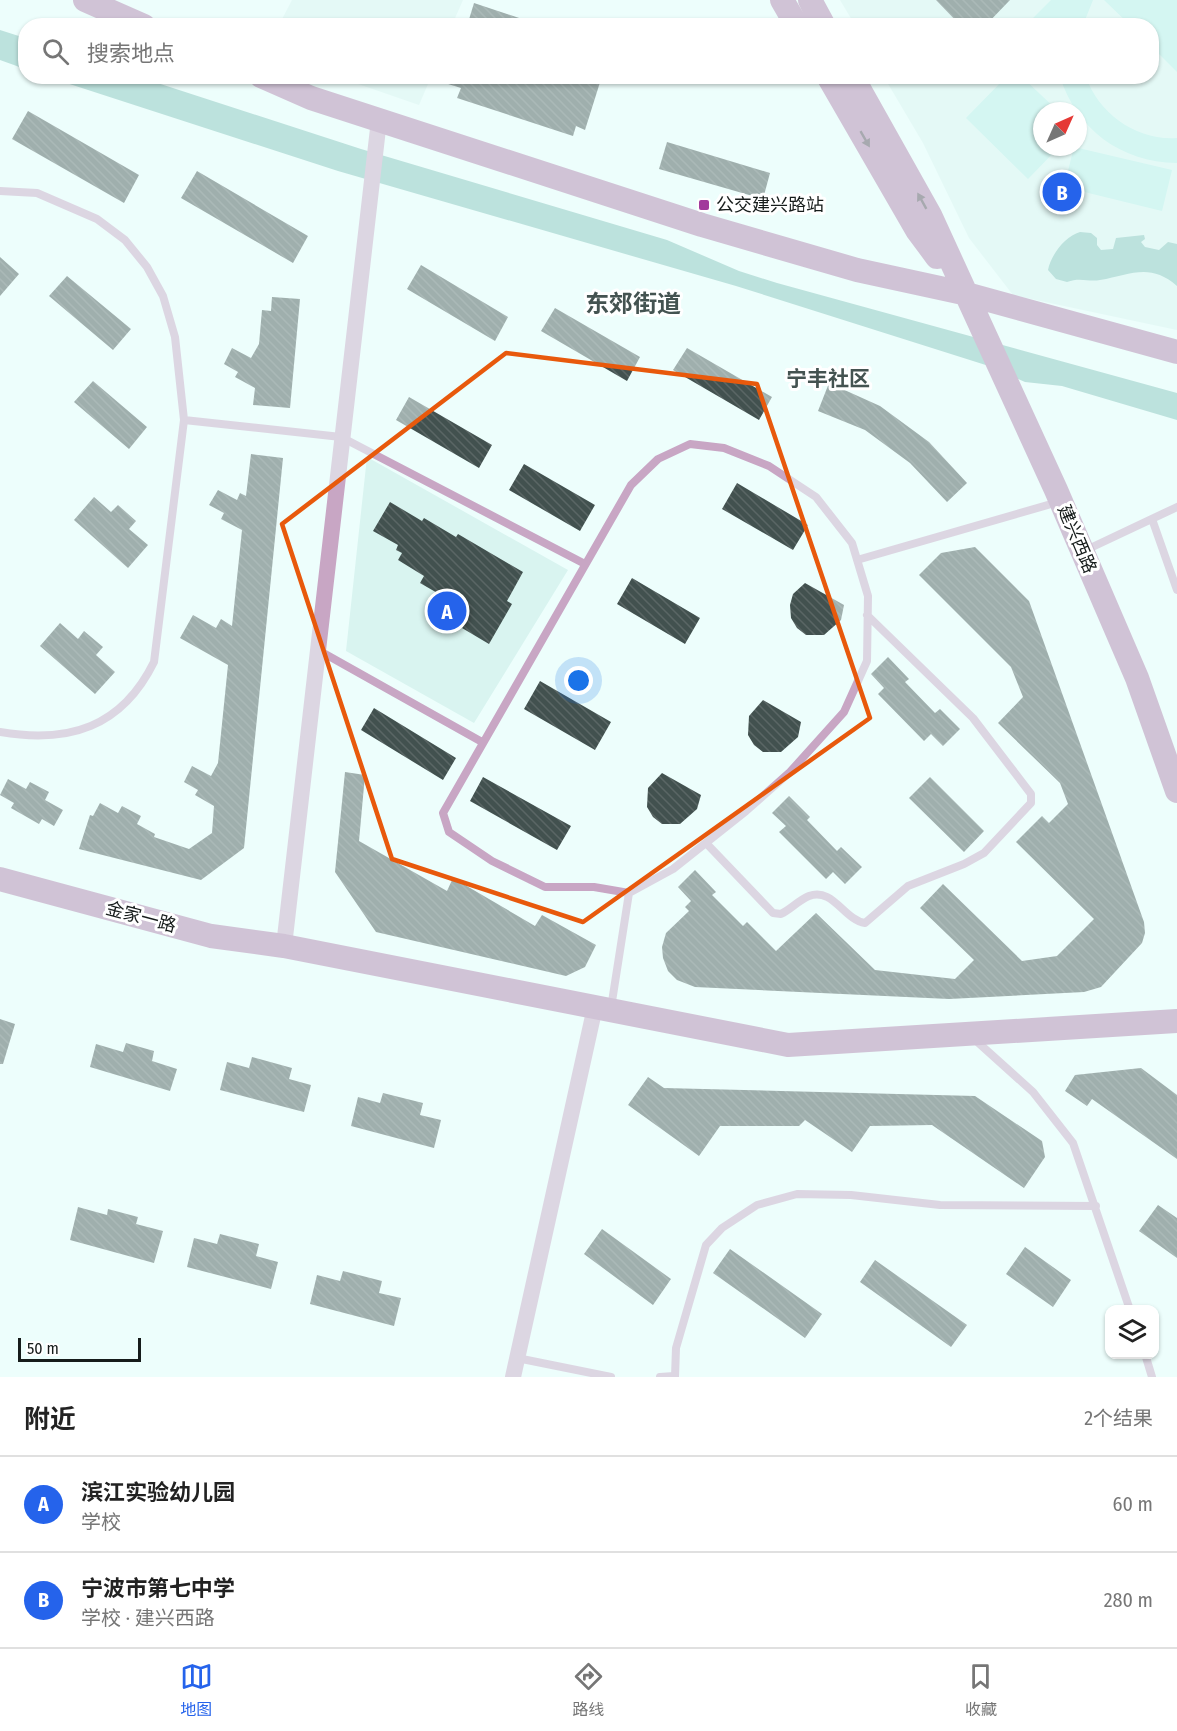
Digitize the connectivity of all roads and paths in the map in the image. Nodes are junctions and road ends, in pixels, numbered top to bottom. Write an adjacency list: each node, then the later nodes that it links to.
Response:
1 (85, 0): 4 (street)
2 (782, 0): 5 (street)
3 (810, 0): 6 (street)
4 (126, 18)
5 (792, 18)
6 (820, 18)
7 (279, 84): 10 (street)
8 (833, 84): 12 (street, 建兴西路, one-way to 12)
9 (856, 84): 12 (street, 建兴西路, one-way to 9)
10 (379, 125): 12 (street); 15 (street)
11 (0, 191): 14 (lane)
12 (968, 302): 13 (street); 16 (street, 建兴西路)
13 (1177, 352)
14 (184, 420): 15 (lane); 25 (lane)
15 (341, 437): 21 (lane); 24 (street)
16 (1060, 501): 19 (street, 建兴西路); 20 (lane)
17 (1177, 507): 18 (lane)
18 (1152, 519): 19 (lane); 22 (lane)
19 (1082, 552): 27 (street, 建兴西路)
20 (857, 560): 21 (lane); 23 (lane)
21 (585, 564): 26 (lane)
22 (1177, 590)
23 (867, 615): 28 (lane); 28 (lane)
24 (317, 650): 26 (lane); 31 (street)
25 (0, 732)
26 (482, 742): 30 (lane)
27 (1177, 792)
28 (706, 843): 30 (lane)
29 (0, 879): 31 (street, 金家一路)
30 (629, 893): 32 (lane)
31 (284, 946): 32 (street, 金家一路)
32 (603, 1009): 34 (street, 金家一路); 37 (street)
33 (1177, 1021): 34 (street, 金家一路)
34 (969, 1034): 35 (lane)
35 (1096, 1206): 36 (lane); 42 (lane)
36 (1128, 1305)
37 (517, 1358): 39 (street); 40 (lane)
38 (1147, 1359): 43 (lane)
39 (513, 1377)
40 (611, 1377)
41 (660, 1377): 42 (lane)
42 (675, 1377)
43 (1152, 1377)

